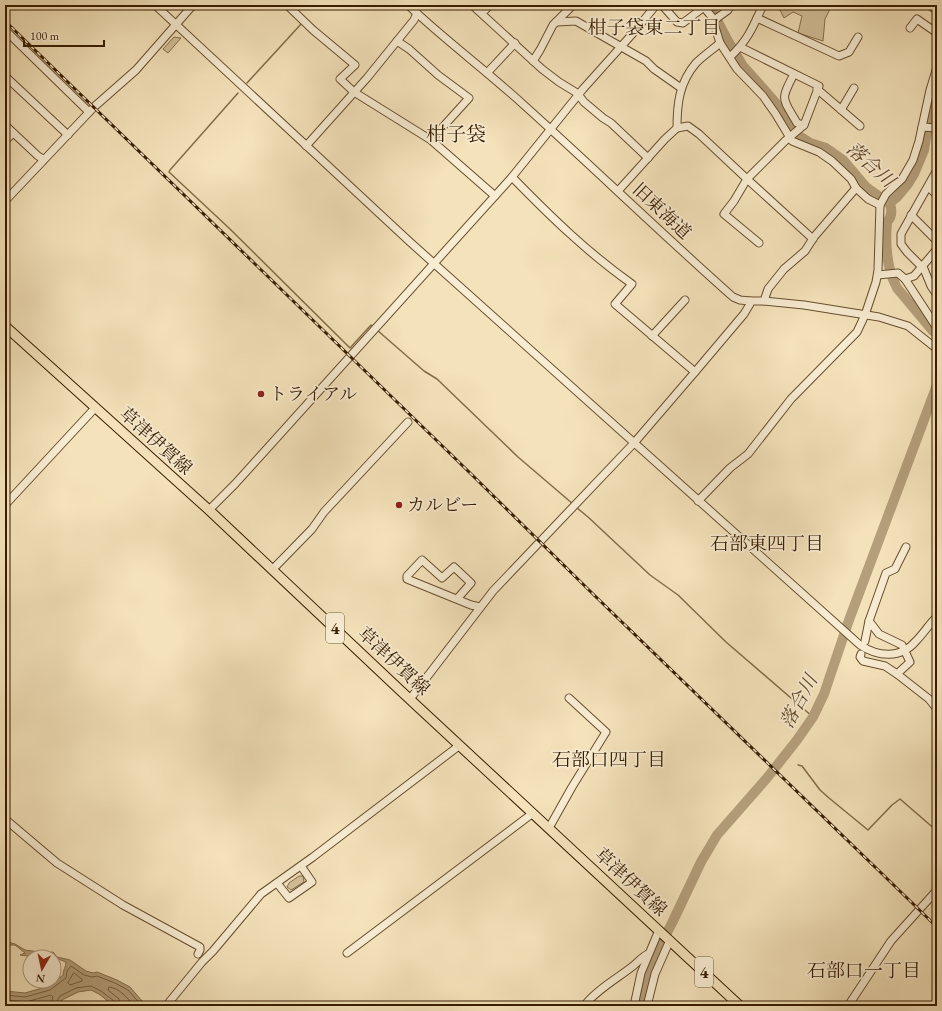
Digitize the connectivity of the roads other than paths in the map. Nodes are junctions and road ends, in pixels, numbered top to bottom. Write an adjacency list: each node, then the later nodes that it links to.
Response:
1 (155, 5): 18 (street)
2 (193, 5): 18 (street)
3 (287, 5): 37 (street)
4 (408, 5): 13 (street, 旧東海道)
5 (472, 5): 14 (street)
6 (490, 5): 14 (street)
7 (573, 5): 17 (street)
8 (656, 5): 26 (street)
9 (662, 5): 12 (street)
10 (731, 5): 16 (street)
11 (763, 5): 15 (street)
12 (706, 7): 16 (street)
13 (417, 13): 23 (street); 31 (street, 旧東海道)
14 (482, 13): 24 (street)
15 (757, 18): 22 (street); 27 (street)
16 (715, 19): 25 (street)
17 (556, 22): 26 (street); 29 (street)
18 (176, 24): 40 (street); 53 (street)
19 (910, 28): 21 (street)
20 (5, 30): 40 (street)
21 (937, 34)
22 (858, 37)
23 (397, 41): 37 (street); 51 (street)
24 (515, 43): 29 (street); 31 (street)
25 (720, 43): 28 (street); 34 (street)
26 (622, 46): 34 (street); 38 (street)
27 (740, 47): 28 (street); 32 (street)
28 (730, 57): 50 (street)
29 (533, 61): 38 (street)
30 (937, 68): 44 (street)
31 (487, 73): 47 (street, 旧東海道)
32 (794, 74): 36 (street); 42 (street)
33 (5, 76): 49 (street)
34 (680, 88): 45 (street)
35 (854, 88): 39 (street)
36 (817, 89): 39 (street); 42 (street)
37 (354, 92): 51 (street); 53 (street)
38 (578, 95): 47 (street); 54 (street)
39 (841, 110): 43 (street)
40 (89, 112): 49 (street)
41 (5, 125): 48 (street)
42 (804, 125): 50 (street)
43 (860, 126)
44 (922, 127): 46 (street); 65 (street)
45 (677, 128): 54 (street); 58 (street)
46 (937, 128)
47 (551, 129): 57 (street); 61 (street, 旧東海道)
48 (13, 133): 52 (street); 55 (street)
49 (68, 135): 55 (street)
50 (790, 138): 58 (street); 60 (street)
51 (431, 140): 63 (street)
52 (5, 142)
53 (306, 146): 71 (street)
54 (648, 158): 61 (street)
55 (44, 159): 64 (street)
56 (937, 170): 59 (street)
57 (512, 177): 63 (street); 83 (street)
58 (747, 179): 67 (street); 69 (street)
59 (928, 187): 62 (street); 66 (street)
60 (856, 188): 65 (street); 67 (street)
61 (618, 190): 79 (street, 旧東海道)
62 (937, 195)
63 (495, 196): 71 (street)
64 (5, 201)
65 (880, 204): 73 (street)
66 (911, 215): 68 (street); 72 (street)
67 (813, 239): 78 (street)
68 (937, 241)
69 (758, 243)
70 (937, 249): 72 (street)
71 (434, 264): 88 (street); 91 (street)
72 (923, 267): 74 (street); 75 (street)
73 (878, 275): 74 (street); 80 (street)
74 (905, 279): 82 (street)
75 (934, 285): 76 (street)
76 (937, 295)
77 (686, 300): 83 (street)
78 (764, 301): 79 (street, 旧東海道); 80 (street, 旧東海道)
79 (750, 302): 85 (street)
80 (865, 315): 84 (street, 旧東海道); 89 (street)
81 (5, 326): 86 (main road, 草津伊賀線 / 4)
82 (937, 328)
83 (652, 336): 85 (street)
84 (937, 349)
85 (695, 372): 88 (street)
86 (95, 408): 90 (street); 91 (main road, 草津伊賀線 / 4)
87 (408, 422): 93 (street)
88 (634, 442): 89 (street); 95 (street)
89 (698, 501): 99 (street)
90 (5, 505)
91 (210, 510): 93 (main road, 草津伊賀線 / 4)
92 (906, 547): 97 (street)
93 (272, 570): 102 (main road, 草津伊賀線 / 4)
94 (457, 599): 94 (street); 95 (street)
95 (480, 607): 102 (street)
96 (937, 617): 99 (street)
97 (869, 622): 98 (street); 99 (street)
98 (865, 641)
99 (904, 650): 101 (street)
100 (861, 654): 101 (street)
101 (897, 674): 104 (street)
102 (410, 698): 105 (main road, 草津伊賀線 / 4)
103 (569, 698): 108 (street)
104 (937, 709)
105 (460, 745): 106 (main road, 草津伊賀線 / 4); 109 (street)
106 (533, 813): 108 (main road, 草津伊賀線 / 4); 113 (street)
107 (5, 819): 114 (street)
108 (549, 828): 112 (main road, 草津伊賀線 / 4)
109 (301, 866): 110 (street); 110 (street)
110 (274, 884): 116 (street)
111 (937, 890): 121 (street)
112 (665, 935): 115 (street); 119 (street); 120 (main road, 草津伊賀線 / 4)
113 (347, 953)
114 (198, 954)
115 (648, 954): 117 (street); 118 (street)
116 (166, 1006)
117 (584, 1006)
118 (634, 1006)
119 (647, 1006)
120 (740, 1006)
121 (848, 1006)

